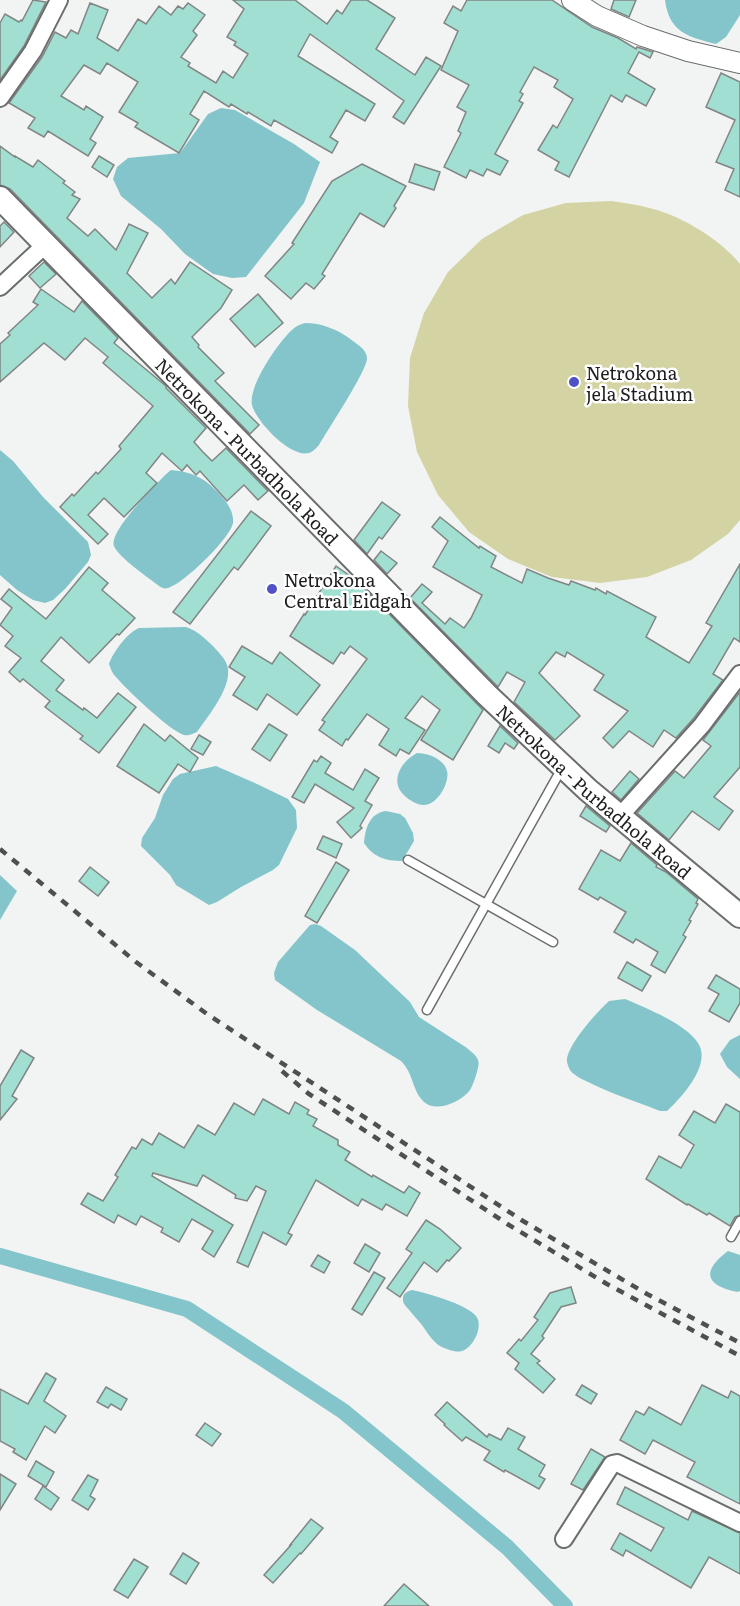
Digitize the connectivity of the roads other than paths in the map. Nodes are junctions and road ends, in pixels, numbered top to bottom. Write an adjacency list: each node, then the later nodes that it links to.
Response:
1 (59, 0): 4 (street)
2 (572, 0): 3 (street)
3 (740, 63)
4 (0, 98)
5 (0, 198): 6 (main road, Netrokona - Purbadhola Road)
6 (45, 244): 7 (street); 10 (main road, Netrokona - Purbadhola Road)
7 (0, 287)
8 (740, 674): 10 (street)
9 (557, 777): 12 (lane)
10 (620, 816): 13 (main road, Netrokona - Purbadhola Road)
11 (408, 860): 12 (lane)
12 (485, 903): 14 (lane); 15 (lane)
13 (740, 916)
14 (553, 942)
15 (427, 1010)
16 (740, 1221): 17 (lane)
17 (731, 1237)
18 (740, 1523): 19 (street)
19 (564, 1539)

